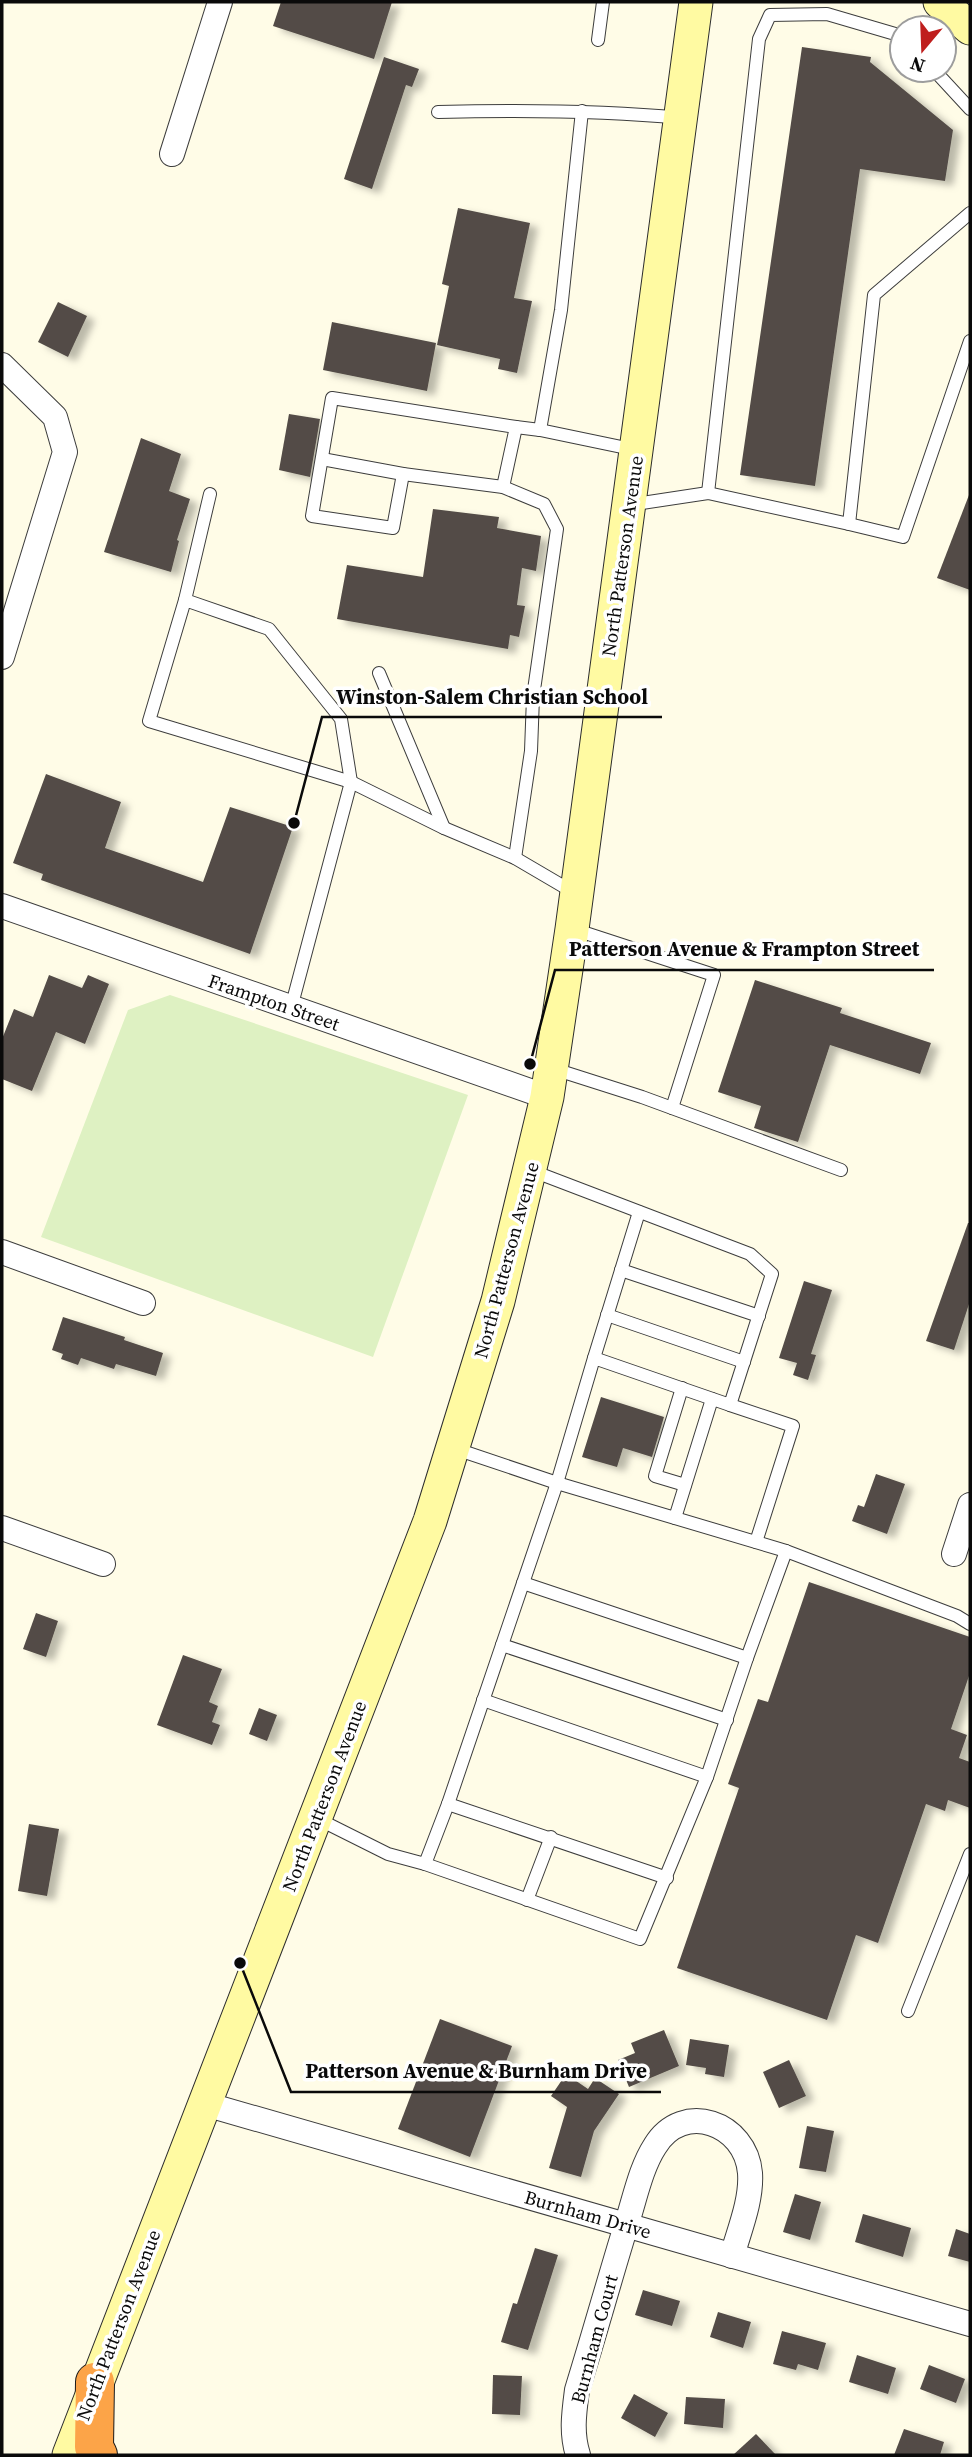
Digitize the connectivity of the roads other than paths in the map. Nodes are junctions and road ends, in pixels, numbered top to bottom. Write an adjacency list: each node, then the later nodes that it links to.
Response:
1 (220, 2): 13 (street)
2 (603, 2): 7 (lane)
3 (696, 2): 12 (main road, North Patterson Avenue)
4 (944, 3): 5 (main road)
5 (970, 28)
6 (888, 32): 23 (lane)
7 (598, 40)
8 (947, 84): 9 (lane)
9 (970, 109)
10 (582, 111): 11 (lane); 12 (lane); 18 (lane)
11 (438, 112)
12 (681, 118): 19 (main road, North Patterson Avenue)
13 (172, 154)
14 (970, 213): 26 (lane)
15 (970, 341): 26 (lane)
16 (2, 365): 28 (street)
17 (516, 427): 18 (lane); 20 (lane); 22 (lane)
18 (540, 430): 19 (lane)
19 (636, 450): 25 (main road, North Patterson Avenue)
20 (322, 459): 21 (lane); 21 (lane)
21 (402, 474): 22 (lane)
22 (503, 487): 32 (lane)
23 (708, 493): 25 (lane); 26 (lane)
24 (210, 494): 27 (lane)
25 (629, 506): 33 (main road, North Patterson Avenue)
26 (849, 524)
27 (185, 600): 30 (lane); 30 (lane)
28 (2, 657)
29 (379, 673): 31 (lane)
30 (351, 782): 31 (lane); 36 (lane)
31 (444, 828): 32 (lane)
32 (514, 858): 33 (lane)
33 (576, 894): 35 (main road, North Patterson Avenue)
34 (2, 906): 36 (street, Frampton Street)
35 (572, 929): 37 (main road, North Patterson Avenue); 38 (lane)
36 (291, 1008): 37 (street, Frampton Street)
37 (549, 1083): 38 (lane); 39 (main road, North Patterson Avenue)
38 (672, 1108): 40 (lane)
39 (529, 1170): 41 (lane); 52 (main road, North Patterson Avenue)
40 (841, 1170)
41 (639, 1212): 43 (lane); 46 (lane)
42 (2, 1252): 44 (street)
43 (621, 1270): 45 (lane); 46 (lane)
44 (143, 1303)
45 (607, 1315): 47 (lane); 48 (lane)
46 (759, 1316): 48 (lane)
47 (594, 1358): 49 (lane); 53 (lane)
48 (744, 1362): 51 (lane)
49 (682, 1388): 50 (lane); 54 (lane)
50 (712, 1399): 51 (lane); 54 (lane)
51 (730, 1405): 58 (lane)
52 (453, 1448): 53 (lane); 70 (main road, North Patterson Avenue)
53 (557, 1483): 56 (lane); 62 (lane)
54 (685, 1485): 56 (lane)
55 (970, 1505): 60 (street)
56 (675, 1518): 58 (lane)
57 (2, 1528): 61 (street)
58 (756, 1542): 59 (lane)
59 (786, 1551): 63 (lane); 65 (lane)
60 (954, 1554)
61 (103, 1563)
62 (523, 1583): 64 (lane); 65 (lane)
63 (970, 1624)
64 (502, 1645): 66 (lane); 67 (lane)
65 (747, 1658): 67 (lane)
66 (484, 1700): 68 (lane); 69 (lane)
67 (727, 1720): 68 (lane)
68 (707, 1777): 74 (lane)
69 (448, 1804): 71 (lane); 73 (lane)
70 (316, 1818): 73 (lane); 77 (main road, North Patterson Avenue)
71 (551, 1837): 74 (lane); 75 (lane)
72 (970, 1854): 76 (lane)
73 (425, 1864): 75 (lane)
74 (667, 1878): 75 (lane)
75 (527, 1900)
76 (908, 2011)
77 (205, 2104): 78 (street, Burnham Drive); 81 (main road, North Patterson Avenue)
78 (626, 2225): 79 (street, Burnham Drive); 79 (street); 84 (street, Burnham Court)
79 (732, 2256): 80 (street, Burnham Drive)
80 (970, 2325)
81 (95, 2382): 82 (main road, North Patterson Avenue); 83 (highway)
82 (69, 2455)
83 (98, 2455)
84 (578, 2455)

